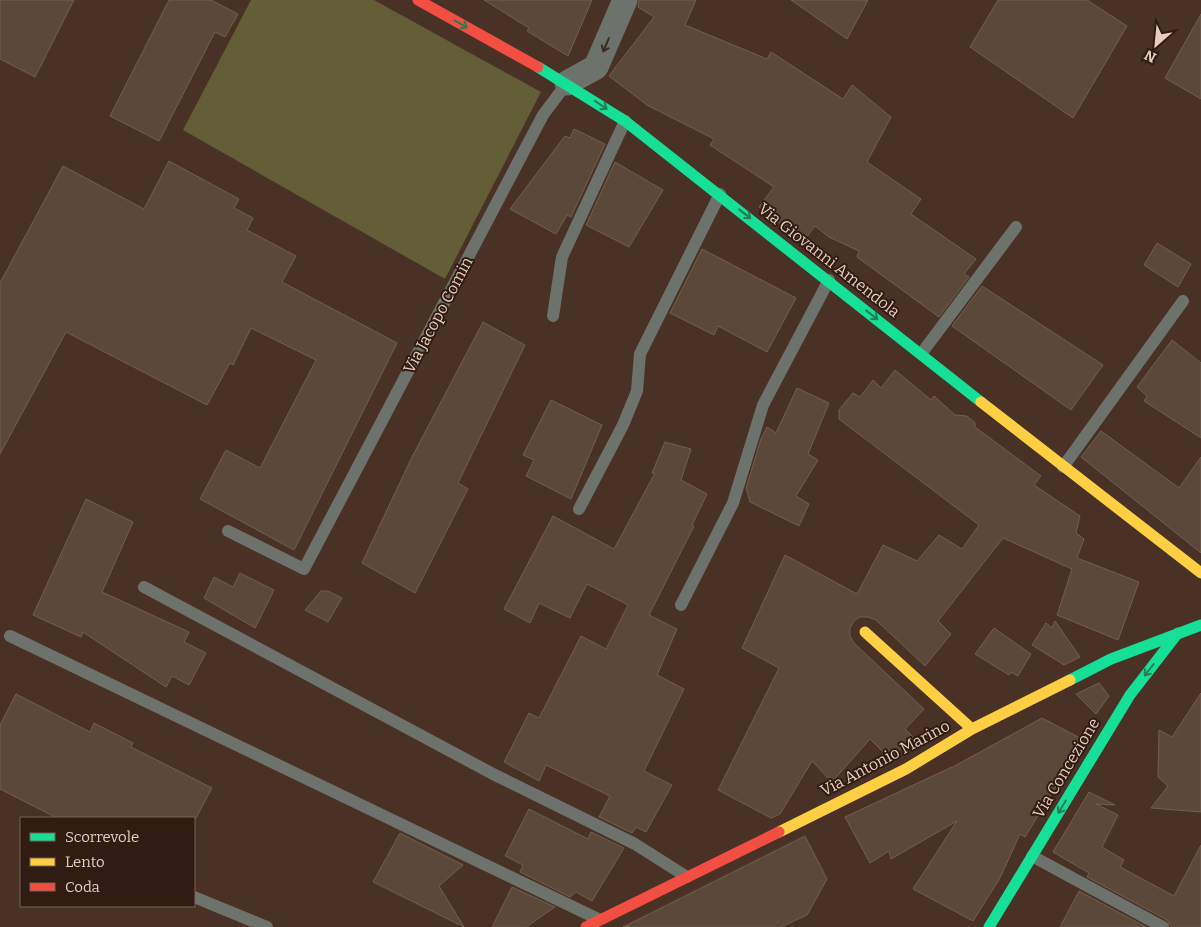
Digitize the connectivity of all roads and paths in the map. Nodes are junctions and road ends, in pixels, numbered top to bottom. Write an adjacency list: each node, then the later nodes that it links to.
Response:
1 (418, 0): 3 (street, Via Giovanni Amendola, one-way to 3)
2 (625, 0): 3 (street, Via Jacopo Comin, one-way to 3)
3 (567, 83): 4 (street, Via Giovanni Amendola, one-way to 4); 13 (lane, Via Jacopo Comin)
4 (625, 121): 5 (street, Via Giovanni Amendola); 9 (lane)
5 (720, 194): 7 (street, Via Giovanni Amendola, one-way to 7); 12 (lane)
6 (1016, 227): 10 (lane)
7 (829, 280): 10 (street, Via Giovanni Amendola, one-way to 10); 16 (lane)
8 (1183, 301): 11 (lane)
9 (553, 316)
10 (921, 354): 11 (street, Via Giovanni Amendola)
11 (1063, 467): 14 (street, Via Giovanni Amendola)
12 (579, 509)
13 (228, 531)
14 (1201, 573)
15 (144, 587): 23 (lane)
16 (681, 604)
17 (1201, 625): 18 (street, Via Antonio Marino)
18 (1179, 631): 21 (street, Via Antonio Marino); 22 (street, Via Concezione, one-way to 22)
19 (865, 632): 21 (street)
20 (10, 636): 25 (lane)
21 (972, 729): 23 (street, Via Antonio Marino)
22 (1032, 856): 28 (street, Via Concezione); 29 (lane)
23 (687, 877): 25 (street, Via Antonio Marino)
24 (195, 898): 26 (lane)
25 (599, 920): 27 (street, Via Antonio Marino)
26 (267, 927)
27 (586, 927)
28 (989, 927)
29 (1163, 927)

